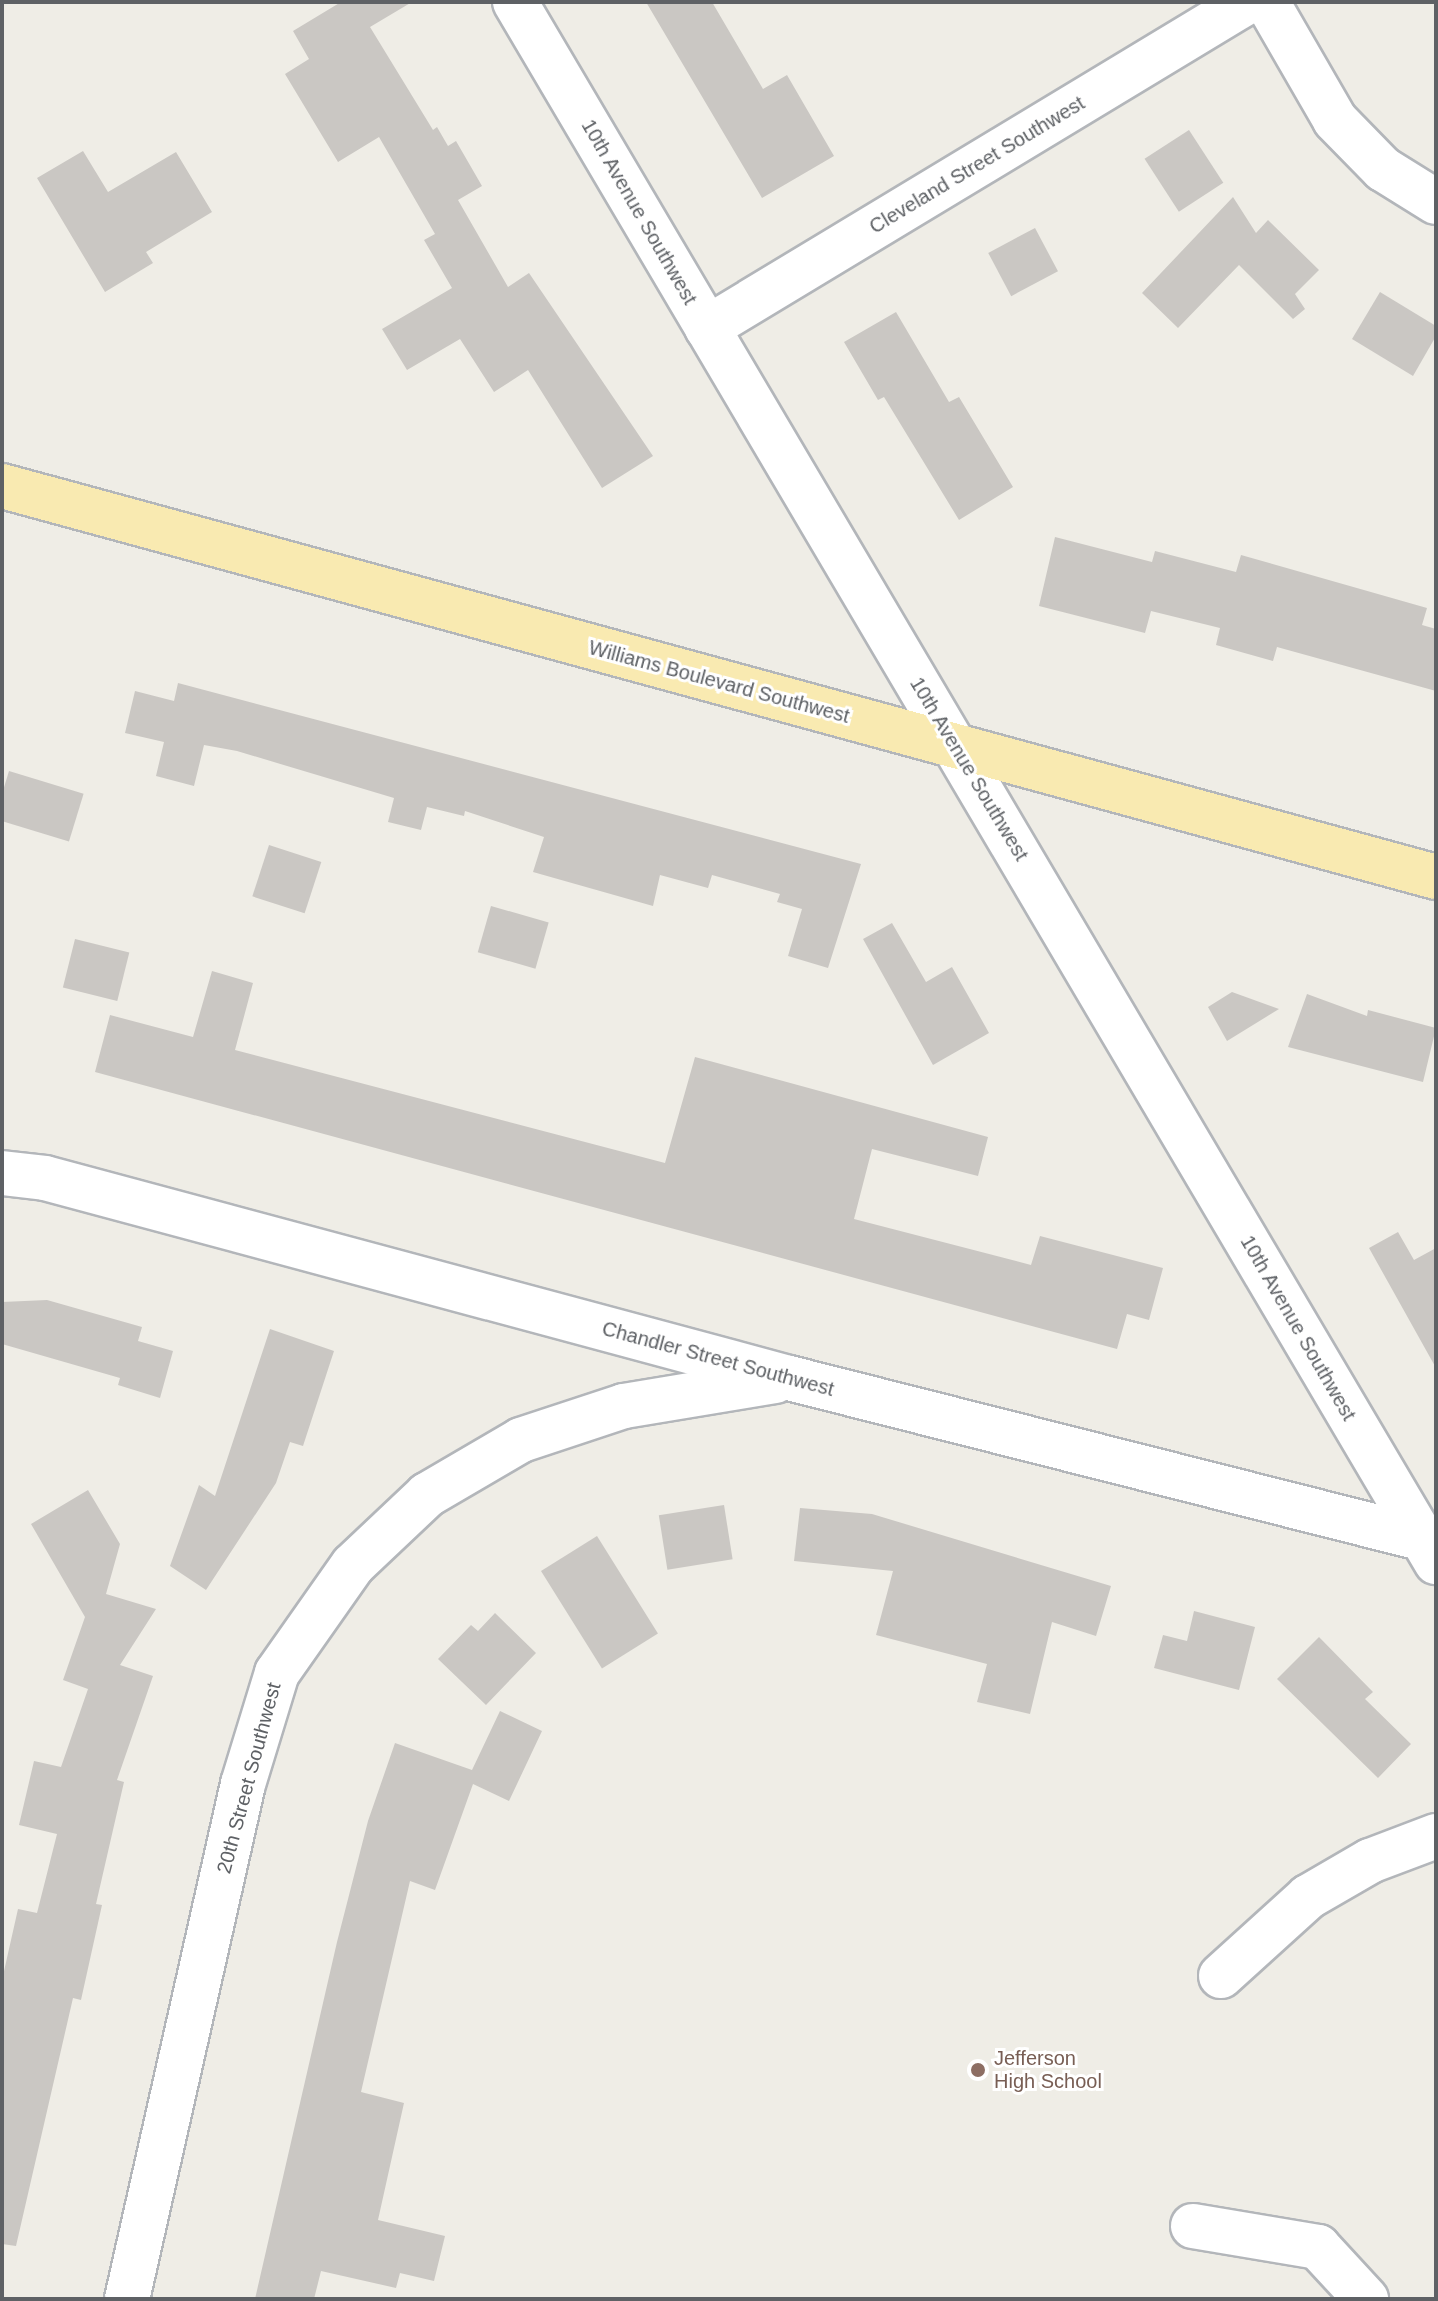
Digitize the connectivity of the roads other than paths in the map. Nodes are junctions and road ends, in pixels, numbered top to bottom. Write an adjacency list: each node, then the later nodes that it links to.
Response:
1 (515, 2): 5 (street, 10th Avenue Southwest)
2 (1247, 2): 5 (street, Cleveland Street Southwest)
3 (1267, 2): 4 (street)
4 (1436, 202)
5 (707, 328): 7 (street, 10th Avenue Southwest)
6 (2, 486): 7 (main road, Williams Boulevard Southwest)
7 (956, 747): 8 (main road, Williams Boulevard Southwest); 11 (street, 10th Avenue Southwest)
8 (1436, 877)
9 (2, 1173): 10 (street, Chandler Street Southwest)
10 (789, 1378): 11 (street, Chandler Street Southwest); 15 (street, 20th Street Southwest)
11 (1431, 1547)
12 (1436, 1836): 13 (street)
13 (1221, 1976)
14 (1193, 2226): 16 (street)
15 (127, 2299)
16 (1366, 2299)

